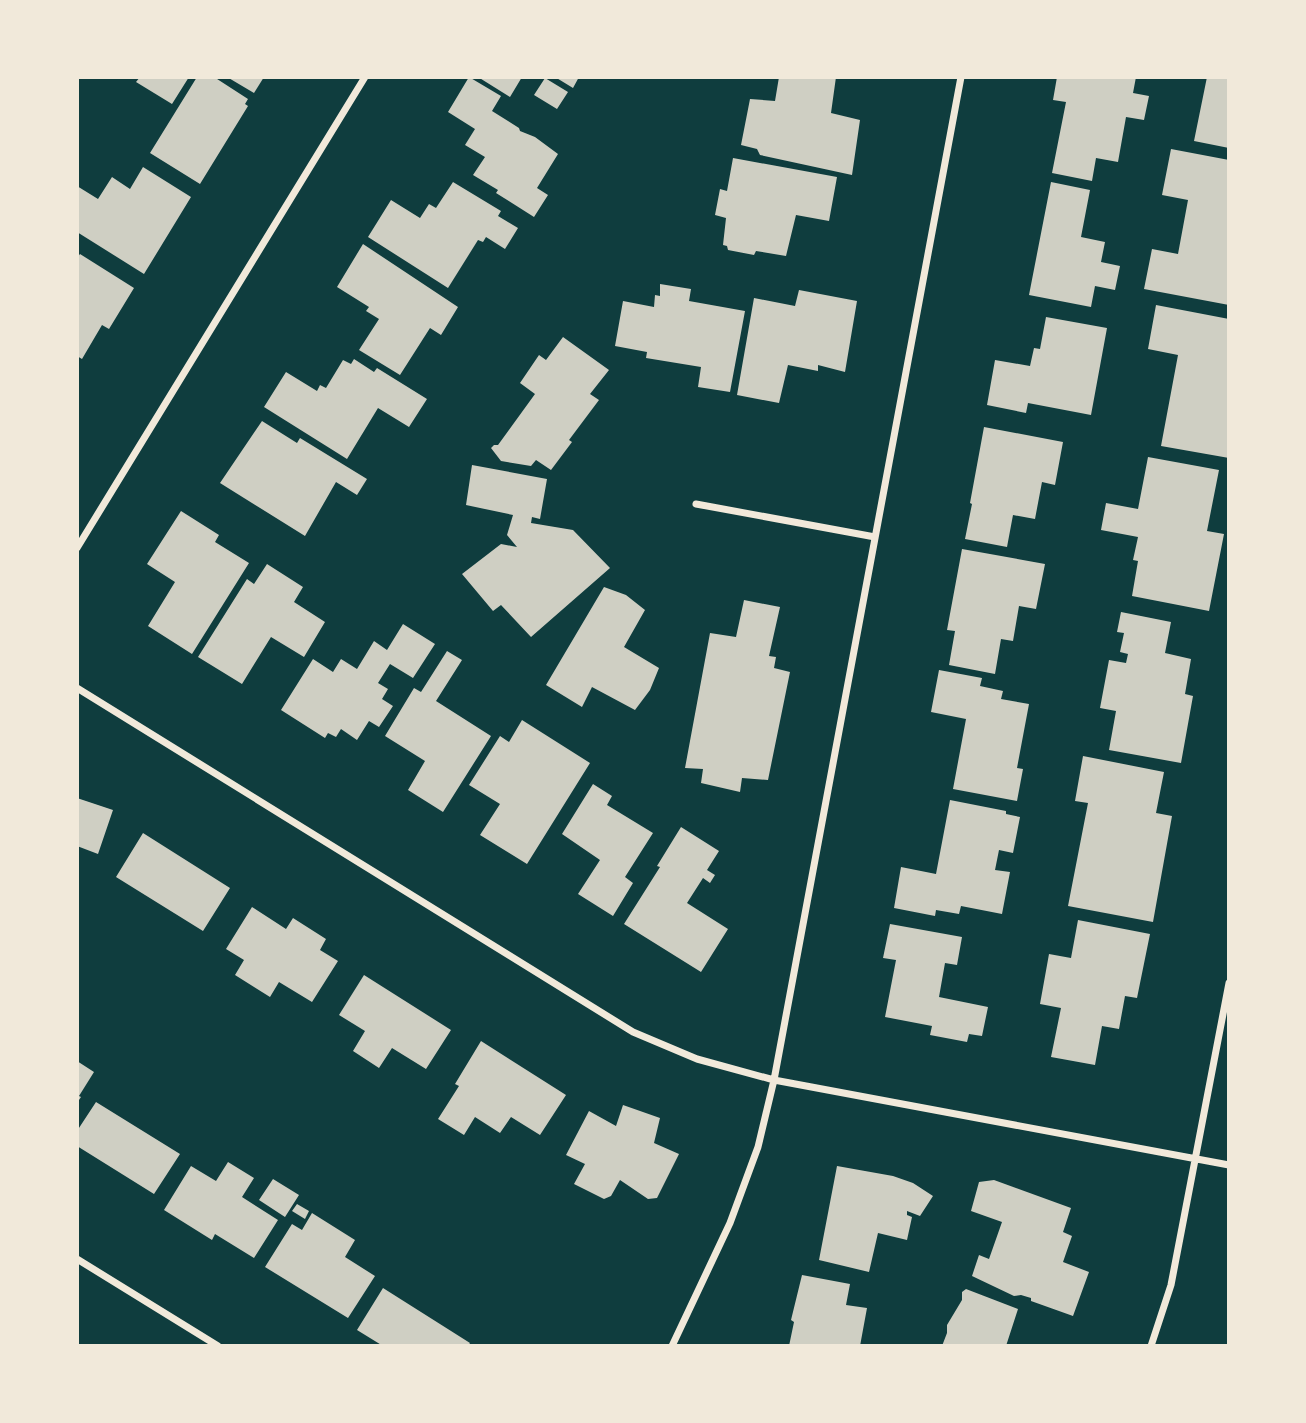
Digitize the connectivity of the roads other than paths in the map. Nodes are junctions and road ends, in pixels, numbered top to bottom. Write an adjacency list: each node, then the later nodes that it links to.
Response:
1 (365, 77): 5 (street)
2 (961, 77): 4 (street)
3 (696, 504): 4 (street)
4 (875, 537): 8 (street)
5 (77, 548)
6 (77, 688): 8 (street)
7 (1229, 983): 9 (street)
8 (774, 1080): 9 (street); 13 (street)
9 (1196, 1159): 10 (street); 14 (street)
10 (1229, 1165)
11 (77, 1259): 12 (street)
12 (218, 1346)
13 (671, 1346)
14 (1151, 1346)

